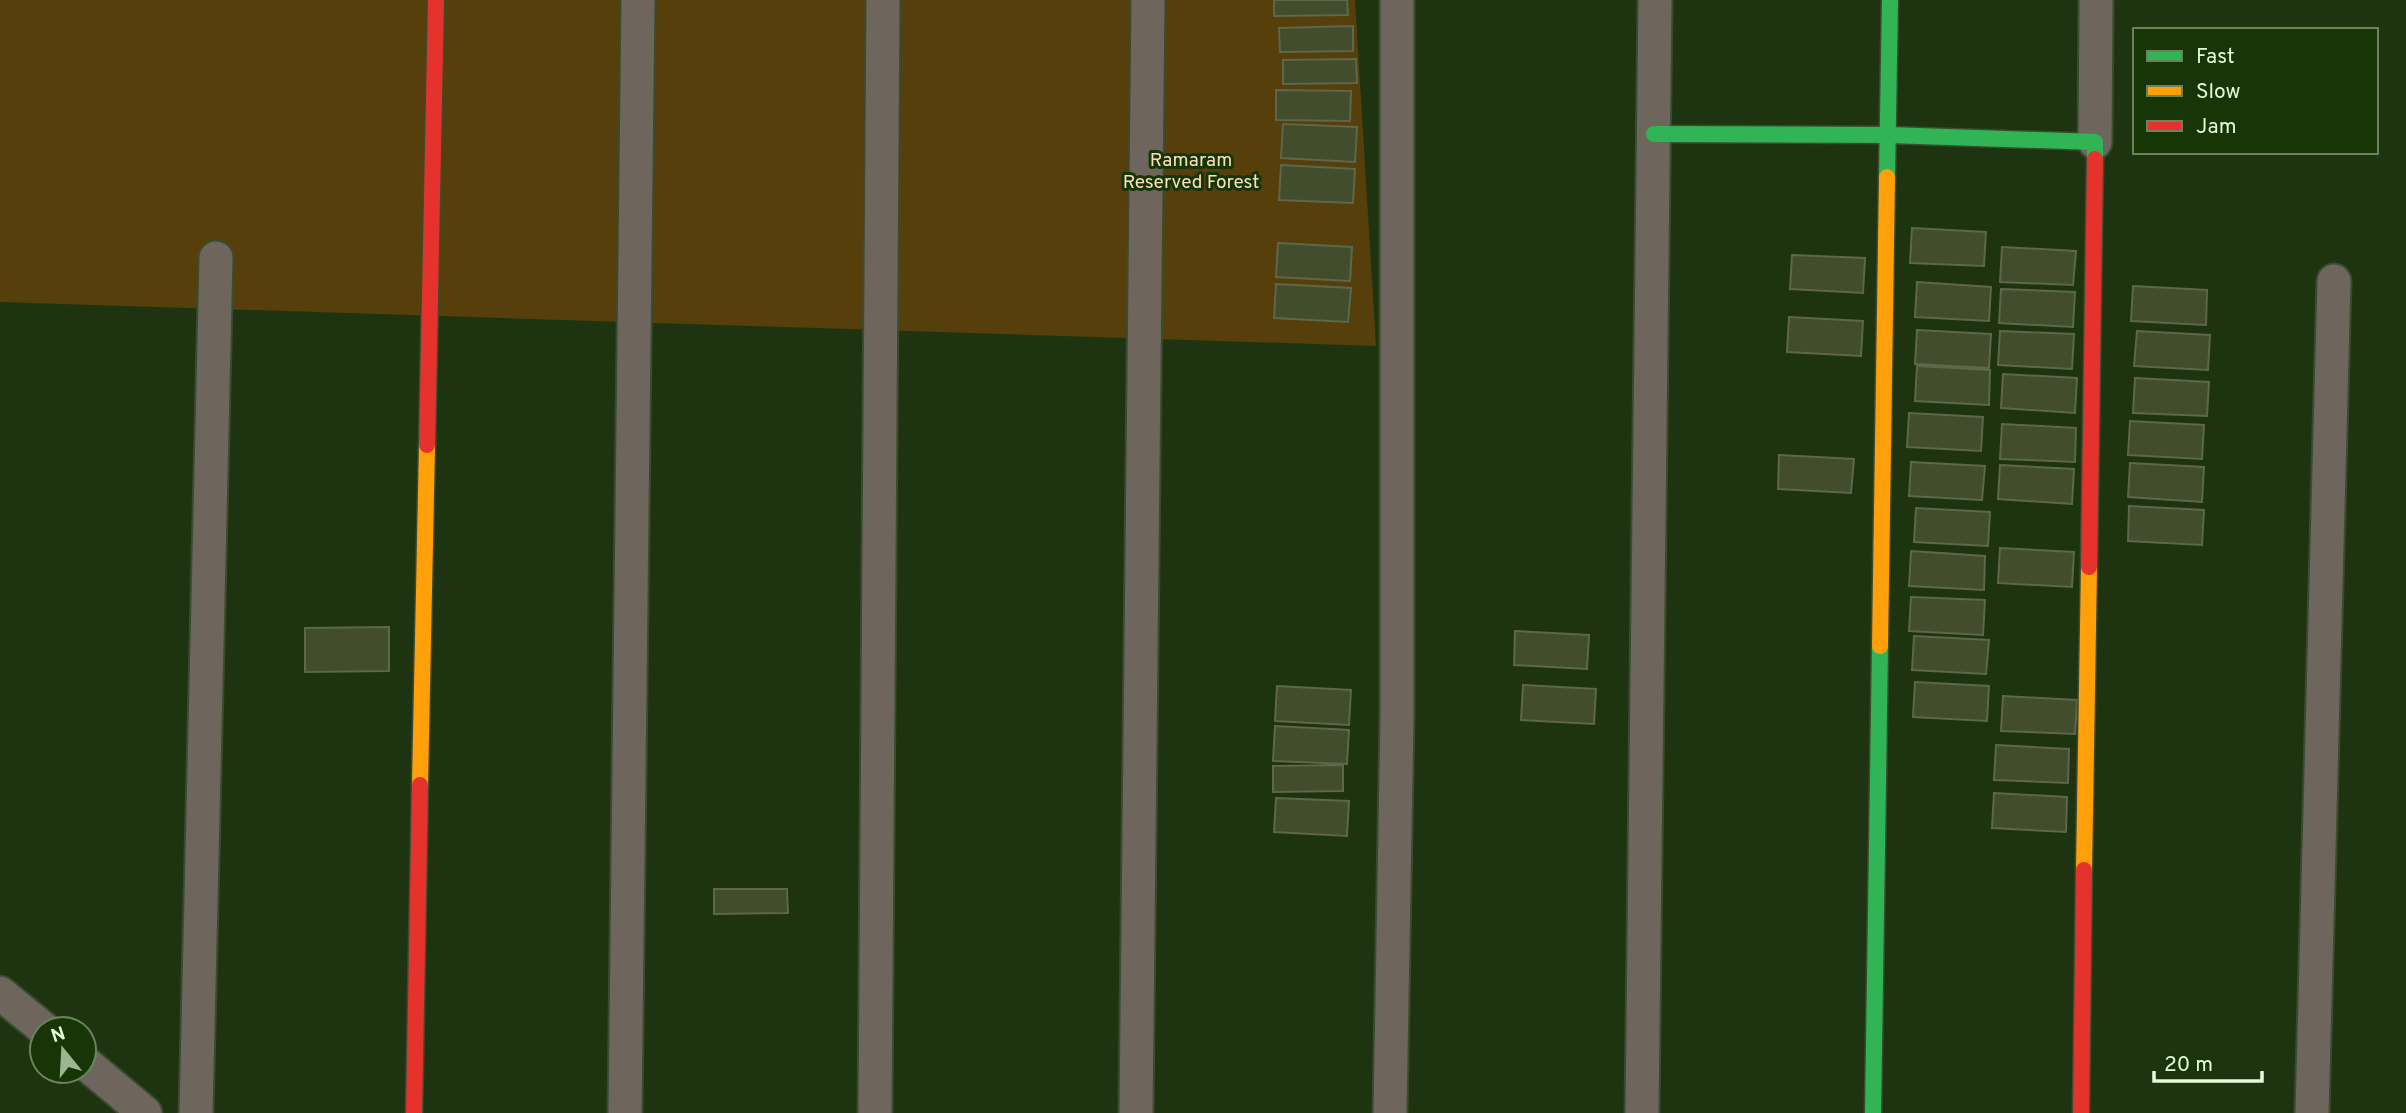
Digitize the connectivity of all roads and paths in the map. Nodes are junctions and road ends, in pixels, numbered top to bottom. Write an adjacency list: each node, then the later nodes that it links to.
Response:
1 (436, 0): 19 (street)
2 (638, 0): 20 (street)
3 (883, 0): 21 (street)
4 (1148, 0): 22 (street)
5 (1397, 0): 23 (street)
6 (1655, 0): 9 (street)
7 (1890, 0): 10 (street)
8 (2096, 0): 11 (street)
9 (1654, 134): 10 (street); 24 (street)
10 (1889, 135): 11 (street); 25 (street)
11 (2095, 142): 26 (street)
12 (216, 258): 18 (street)
13 (2334, 281): 27 (street)
14 (0, 993): 15 (street)
15 (28, 1016)
16 (98, 1074): 17 (street)
17 (145, 1113)
18 (196, 1113)
19 (414, 1113)
20 (625, 1113)
21 (875, 1113)
22 (1136, 1113)
23 (1390, 1113)
24 (1642, 1113)
25 (1873, 1113)
26 (2081, 1113)
27 (2312, 1113)

